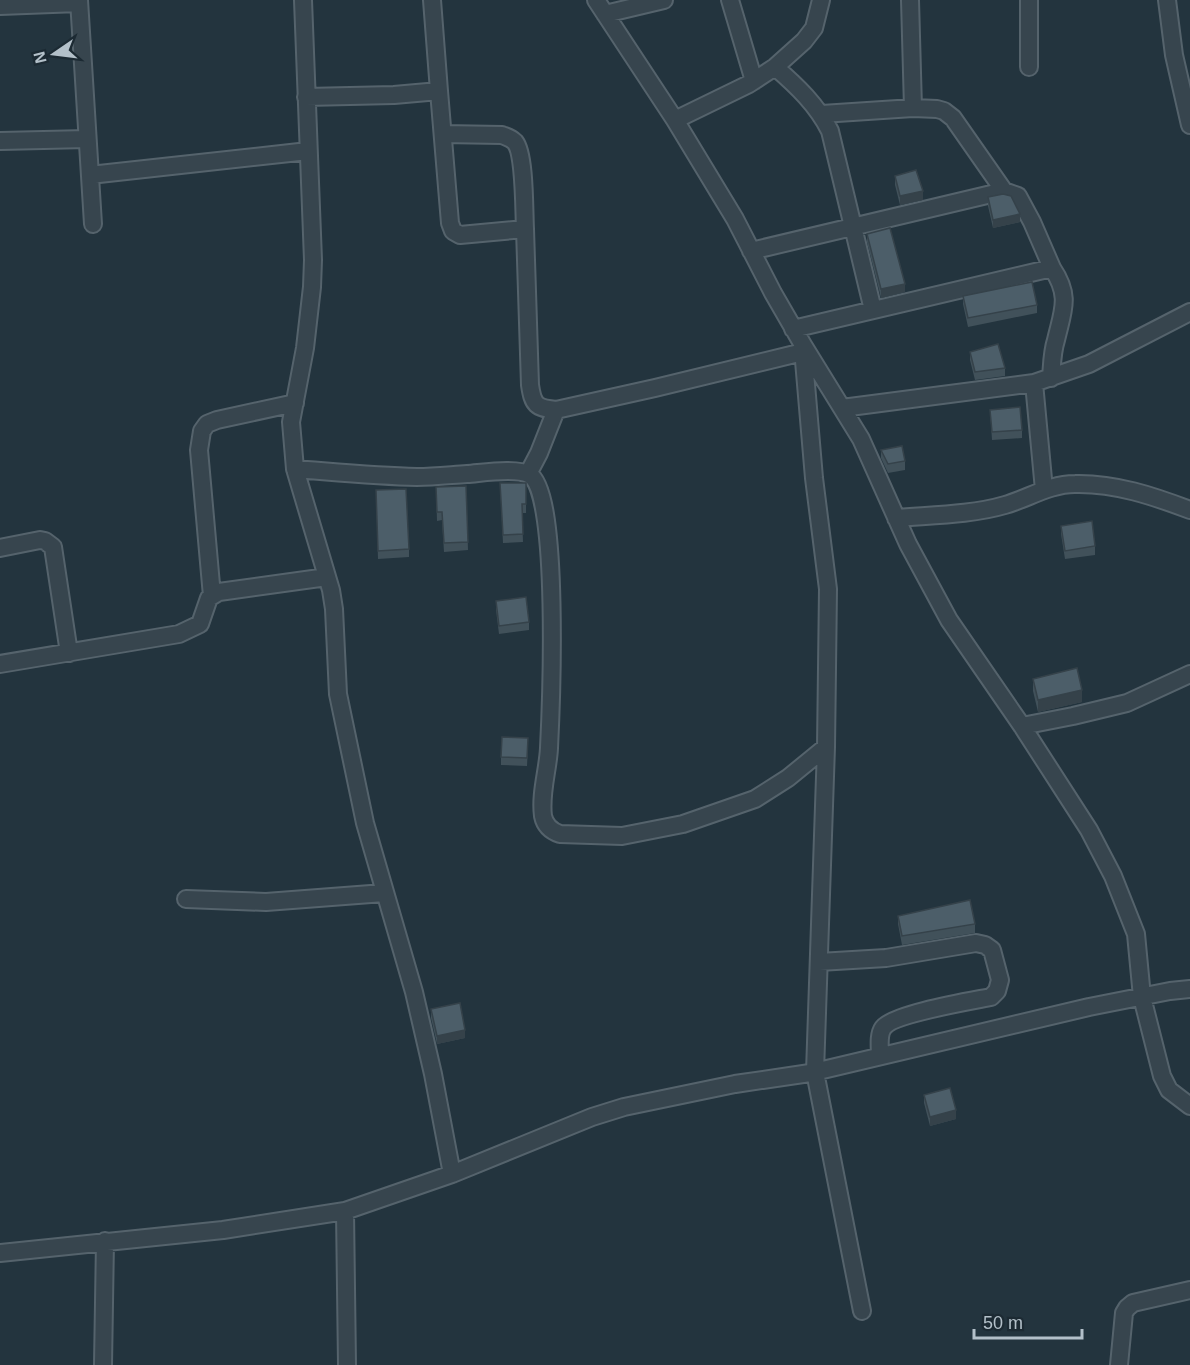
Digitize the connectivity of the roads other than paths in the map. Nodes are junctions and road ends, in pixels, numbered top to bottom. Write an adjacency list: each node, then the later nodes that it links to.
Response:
1 (303, 0): 16 (street)
2 (432, 0): 15 (street)
3 (664, 0): 11 (street)
4 (730, 0): 14 (street)
5 (821, 0): 12 (street)
6 (910, 0): 17 (street)
7 (1029, 0): 13 (street)
8 (1167, 0): 20 (street)
9 (79, 2): 10 (street); 22 (street)
10 (0, 6)
11 (601, 7): 19 (street)
12 (775, 67): 14 (street); 18 (street)
13 (1029, 67)
14 (754, 81): 19 (street)
15 (439, 92): 16 (street); 21 (street)
16 (306, 97): 24 (street)
17 (913, 108): 18 (street); 26 (street)
18 (822, 114): 28 (street)
19 (675, 120): 30 (street)
20 (1190, 125)
21 (443, 134): 29 (street); 29 (street)
22 (87, 139): 23 (street); 25 (street)
23 (0, 141)
24 (308, 150): 25 (street); 37 (street)
25 (90, 176): 27 (street)
26 (1004, 191): 28 (street); 31 (street)
27 (93, 224)
28 (853, 228): 30 (street); 32 (street)
29 (525, 229): 39 (street)
30 (751, 251): 34 (street)
31 (1052, 268): 32 (street); 36 (street)
32 (873, 310): 34 (street)
33 (1190, 312): 36 (street)
34 (794, 329): 35 (street)
35 (803, 349): 38 (street); 39 (street); 52 (street)
36 (1043, 381): 38 (street); 42 (street)
37 (295, 403): 40 (street); 47 (street)
38 (842, 408): 44 (street)
39 (556, 410): 41 (street)
40 (295, 470): 41 (street); 46 (street)
41 (528, 474): 52 (street)
42 (1044, 490): 43 (street); 44 (street)
43 (1190, 510)
44 (897, 518): 51 (street)
45 (0, 548): 48 (street)
46 (327, 577): 47 (street); 53 (street)
47 (212, 596): 48 (street)
48 (69, 653): 49 (street)
49 (0, 664)
50 (1190, 674): 51 (street)
51 (1022, 726): 57 (street)
52 (826, 747): 55 (street)
53 (384, 893): 54 (street); 61 (street)
54 (186, 899)
55 (819, 962): 58 (street); 59 (street)
56 (1190, 989): 57 (street)
57 (1142, 997): 58 (street); 60 (street)
58 (880, 1056): 59 (street)
59 (815, 1072): 61 (street); 66 (street)
60 (1190, 1106)
61 (452, 1174): 62 (street)
62 (345, 1211): 63 (street); 68 (street)
63 (105, 1241): 64 (street); 67 (street)
64 (0, 1253)
65 (1190, 1290): 69 (street)
66 (862, 1311)
67 (103, 1365)
68 (347, 1365)
69 (1119, 1365)

